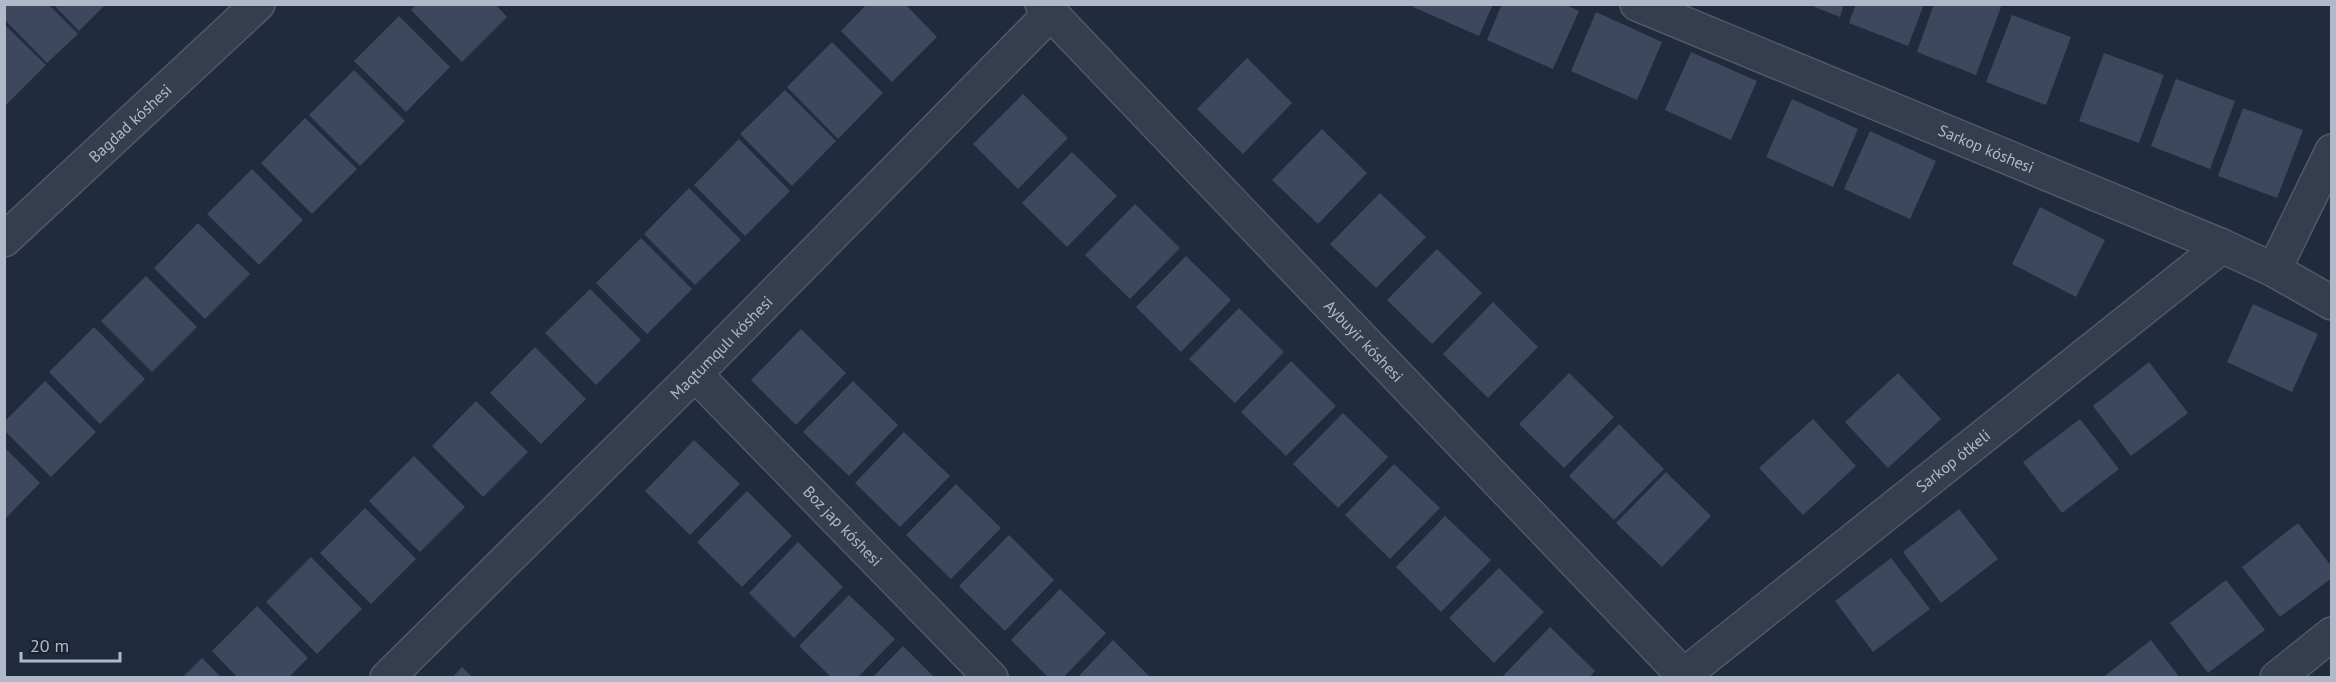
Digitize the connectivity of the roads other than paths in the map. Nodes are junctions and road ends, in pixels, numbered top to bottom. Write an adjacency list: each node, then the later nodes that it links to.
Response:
1 (258, 4): 5 (street, Bagdad kóshesi)
2 (1637, 4): 6 (street, Sarkop kóshesi)
3 (1047, 9): 9 (street, Maqtumqulı kóshesi); 11 (street, Aybuyir kóshesi)
4 (2331, 151): 7 (street)
5 (4, 240)
6 (2222, 246): 7 (street, Sarkop kóshesi); 11 (street, Sarkop ótkeli)
7 (2274, 270): 8 (street, Sarkop kóshesi)
8 (2331, 303)
9 (695, 374): 12 (street, Maqtumqulı kóshesi); 13 (street, Boz jap kóshesi)
10 (2331, 634): 14 (street)
11 (1685, 676)
12 (387, 678)
13 (991, 678)
14 (2277, 678)

